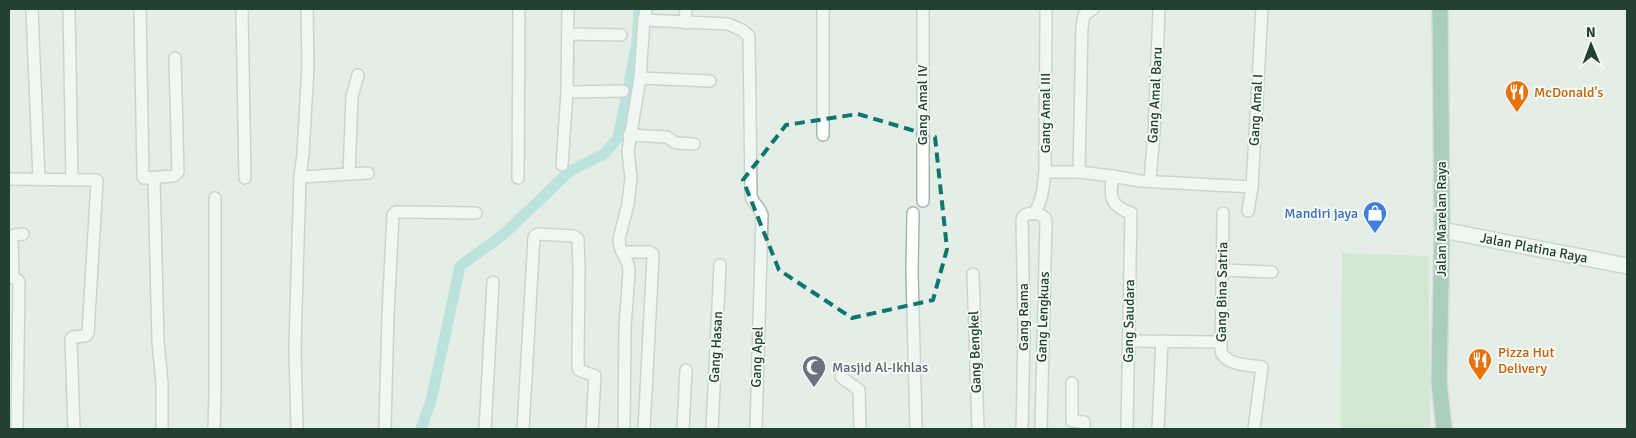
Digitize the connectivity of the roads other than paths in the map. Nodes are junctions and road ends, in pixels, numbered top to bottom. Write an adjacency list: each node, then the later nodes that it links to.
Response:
1 (32, 9): 40 (street)
2 (68, 9): 41 (street)
3 (140, 9): 36 (street)
4 (242, 9): 37 (street)
5 (307, 9): 35 (street)
6 (520, 9): 38 (street)
7 (568, 9): 18 (street)
8 (686, 9): 17 (street)
9 (823, 9): 27 (street)
10 (923, 9): 45 (street, Gang Amal IV)
11 (1046, 9): 30 (street, Gang Amal III)
12 (1092, 9): 31 (street)
13 (1159, 9): 42 (street, Gang Amal Baru)
14 (1262, 9): 43 (street, Gang Amal I)
15 (1440, 9): 51 (main road, Jalan Marelan Raya)
16 (645, 14): 17 (street); 22 (street)
17 (685, 23): 81 (street, Gang Apel)
18 (568, 34): 19 (street); 25 (street)
19 (621, 34)
20 (175, 58): 36 (street)
21 (358, 75): 33 (street)
22 (640, 78): 23 (street); 26 (street)
23 (710, 81)
24 (623, 91): 25 (street)
25 (567, 92): 29 (street)
26 (629, 135): 28 (street); 53 (street)
27 (823, 135)
28 (694, 144)
29 (562, 165)
30 (1045, 172): 31 (street); 50 (street, Gang Amal III)
31 (1079, 172): 34 (street)
32 (368, 173): 33 (street)
33 (349, 174): 35 (street)
34 (1113, 176): 42 (street); 61 (street, Gang Saudara)
35 (300, 177): 72 (street)
36 (154, 178): 70 (street)
37 (245, 178)
38 (518, 178)
39 (9, 179): 40 (street)
40 (39, 179): 41 (street)
41 (72, 180): 69 (street)
42 (1150, 181): 43 (street)
43 (1252, 188): 46 (street, Gang Amal I)
44 (215, 198): 71 (street)
45 (923, 201)
46 (1248, 211)
47 (476, 213): 73 (street)
48 (913, 213): 83 (street)
49 (1223, 213): 56 (street, Gang Bina Satria)
50 (1033, 214): 85 (street, Gang Rama); 86 (street, Gang Lengkuas)
51 (1442, 230): 55 (main road, Jalan Platina Raya); 66 (main road, Jalan Marelan Raya)
52 (23, 234): 59 (street)
53 (622, 252): 77 (street); 78 (street)
54 (720, 265): 80 (street, Gang Hasan)
55 (1627, 266)
56 (1222, 270): 57 (street); 63 (street, Gang Bina Satria)
57 (1272, 272)
58 (973, 274): 84 (street, Gang Bengkel)
59 (11, 278): 68 (street)
60 (493, 282): 74 (street)
61 (1128, 340): 62 (street); 88 (street, Gang Saudara)
62 (1162, 341): 63 (street); 89 (street)
63 (1221, 342): 90 (street, Gang Bina Satria)
64 (686, 370): 79 (street)
65 (841, 377): 82 (street)
66 (1439, 382): 91 (main road); 92 (main road, Jalan Marelan Raya)
67 (1072, 383): 87 (street)
68 (17, 429)
69 (74, 429)
70 (162, 429)
71 (214, 429)
72 (297, 429)
73 (385, 429)
74 (485, 429)
75 (523, 429): 76 (street)
76 (592, 429)
77 (624, 429)
78 (644, 429)
79 (683, 429)
80 (712, 429)
81 (756, 429)
82 (860, 429)
83 (916, 429)
84 (978, 429)
85 (1022, 429)
86 (1041, 429)
87 (1084, 429)
88 (1127, 429)
89 (1158, 429)
90 (1254, 429)
91 (1439, 429)
92 (1444, 429)

